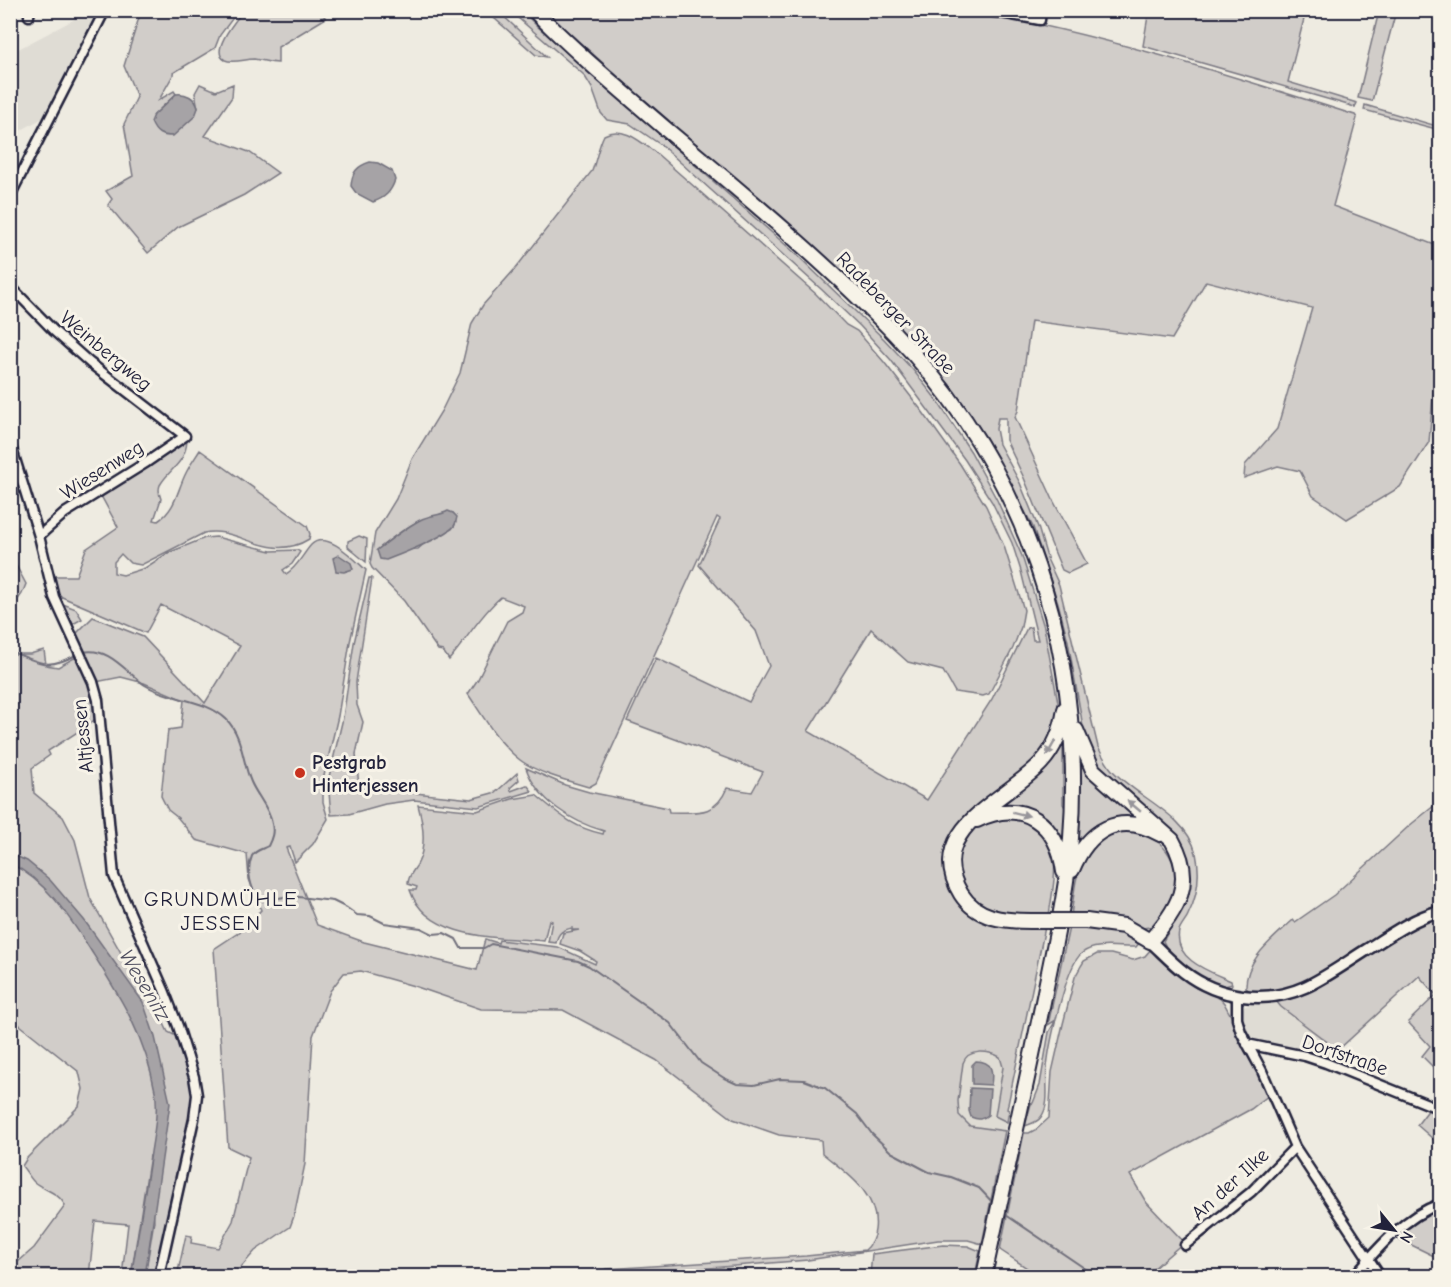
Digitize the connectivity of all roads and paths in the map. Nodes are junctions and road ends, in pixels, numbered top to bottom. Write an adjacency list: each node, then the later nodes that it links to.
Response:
1 (105, 10): 5 (street)
2 (534, 10): 10 (highway, Radeberger Straße)
3 (984, 10): 4 (street)
4 (1041, 10)
5 (10, 196)
6 (10, 286): 7 (street, Weinbergweg)
7 (185, 435): 9 (street, Wiesenweg)
8 (10, 444): 9 (street, Altjessen)
9 (39, 536): 24 (street, Altjessen)
10 (1067, 692): 11 (highway, Radeberger Straße); 12 (highway, one-way to 12)
11 (1069, 711): 13 (highway, one-way to 11); 14 (highway)
12 (966, 826): 14 (highway, one-way to 14); 16 (highway, bridge)
13 (1176, 847): 14 (highway); 16 (highway)
14 (1066, 886): 25 (highway)
15 (1440, 911): 17 (street)
16 (1150, 941): 17 (street)
17 (1237, 995): 18 (street)
18 (1247, 1044): 19 (street, Dorfstraße); 20 (street)
19 (1440, 1109)
20 (1295, 1147): 22 (street, An der Ilke); 23 (street)
21 (1440, 1204): 23 (street)
22 (1185, 1245)
23 (1369, 1259): 26 (street); 27 (street)
24 (159, 1276)
25 (984, 1276)
26 (1354, 1276)
27 (1380, 1276)

